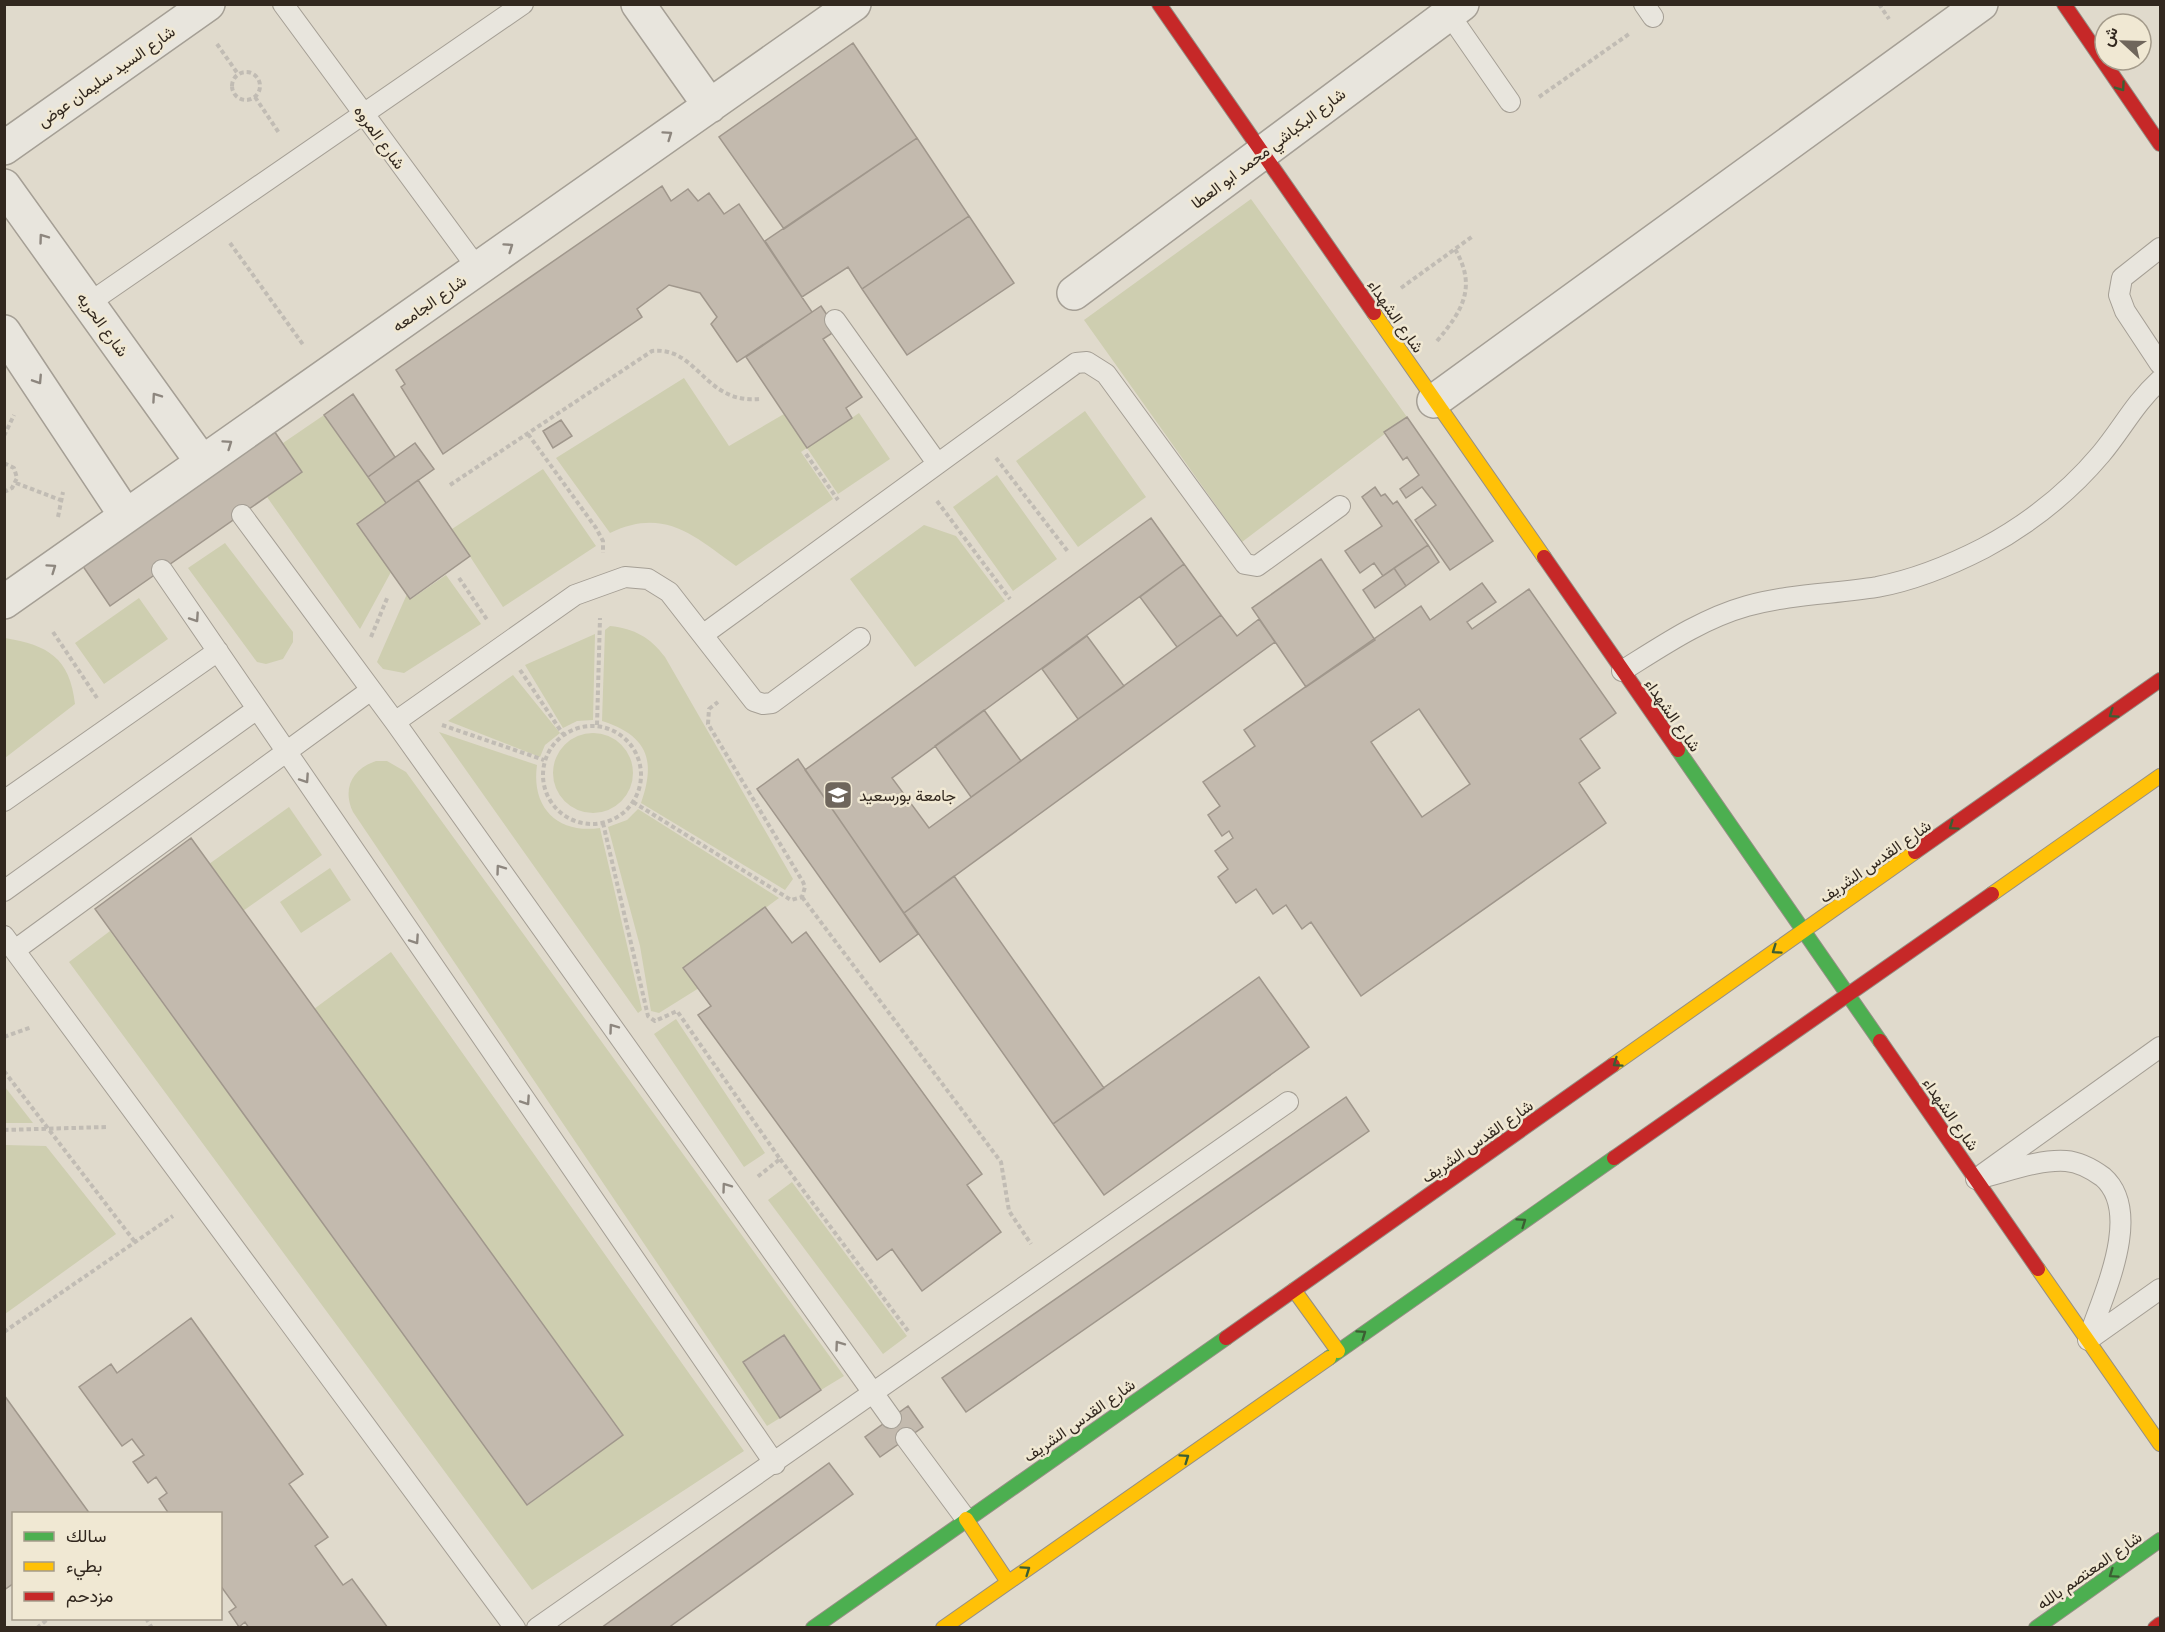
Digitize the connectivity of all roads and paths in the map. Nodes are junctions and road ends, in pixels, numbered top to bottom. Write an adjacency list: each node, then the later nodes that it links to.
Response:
1 (208, 4): 18 (street, شارع السيد سليمان عوض)
2 (283, 4): 16 (lane, شارع المروه)
3 (522, 4): 16 (lane)
4 (638, 4): 15 (street)
5 (854, 4): 15 (street, شارع الجامعه)
6 (1159, 4): 19 (main road, شارع الشهداء)
7 (1879, 4): 12 (path)
8 (1982, 4): 37 (street)
9 (2064, 4): 17 (main road, one-way to 17)
10 (1456, 9): 14 (lane); 19 (street, شارع البكباشي محمد ابو العطا)
11 (1649, 11): 14 (path)
12 (1889, 19)
13 (255, 97): 13 (path); 20 (path)
14 (1510, 102)
15 (710, 106): 26 (street, شارع الجامعه, one-way to 15)
16 (364, 114): 20 (lane); 26 (lane, شارع المروه)
17 (2160, 144)
18 (4, 148)
19 (1262, 153): 27 (street, شارع البكباشي محمد ابو العطا); 29 (main road, شارع الشهداء)
20 (297, 160): 22 (lane)
21 (4, 186): 28 (street, شارع الحريه, one-way to 21)
22 (212, 218): 28 (lane); 34 (path)
23 (1473, 236): 25 (path)
24 (2160, 248): 32 (lane)
25 (1455, 249): 29 (path); 33 (path)
26 (478, 269): 34 (street, شارع الجامعه)
27 (1074, 293)
28 (89, 303): 44 (street, شارع الحريه, one-way to 28)
29 (1371, 310): 33 (main road, شارع الشهداء)
30 (836, 320): 43 (lane)
31 (4, 332): 53 (street, one-way to 53)
32 (2160, 364)
33 (1412, 367): 37 (main road, شارع الشهداء)
34 (326, 376): 44 (street, شارع الجامعه, one-way to 34)
35 (2160, 380): 66 (lane)
36 (759, 399): 48 (path)
37 (1434, 401): 66 (main road, شارع الشهداء)
38 (15, 412): 39 (path)
39 (21, 422)
40 (977, 434): 43 (lane); 51 (lane); 56 (path)
41 (807, 454): 55 (path)
42 (4, 463): 46 (path)
43 (937, 463): 45 (lane)
44 (205, 465): 53 (street, شارع الجامعه)
45 (918, 476): 55 (lane); 59 (path)
46 (16, 483): 49 (path); 50 (path)
47 (62, 485): 50 (path)
48 (450, 485)
49 (4, 492)
50 (63, 501): 54 (path)
51 (1340, 506)
52 (242, 515): 65 (lane)
53 (128, 520): 60 (street, شارع الجامعه, one-way to 53)
54 (55, 522)
55 (854, 523): 62 (lane)
56 (1069, 553)
57 (162, 570): 64 (lane, one-way to 64)
58 (388, 596): 65 (path)
59 (1010, 599)
60 (4, 602)
61 (54, 632): 72 (path)
62 (704, 634): 68 (lane); 71 (lane)
63 (860, 638): 68 (lane)
64 (218, 651): 70 (lane); 72 (lane)
65 (357, 671): 69 (lane)
66 (1622, 671): 81 (main road, شارع الشهداء)
67 (2160, 680): 81 (main road, شارع القدس الشريف, one-way to 81)
68 (741, 683): 80 (path)
69 (371, 690): 71 (lane); 73 (lane)
70 (257, 709): 73 (lane); 79 (lane)
71 (401, 718): 74 (path); 92 (lane, one-way to 71)
72 (114, 724): 76 (lane)
73 (287, 752): 82 (lane); 107 (lane, one-way to 107)
74 (544, 760): 77 (path); 78 (path)
75 (2160, 776): 83 (main road)
76 (4, 801)
77 (633, 802): 78 (path); 80 (path)
78 (603, 823): 90 (path)
79 (4, 891)
80 (802, 897): 95 (path)
81 (1803, 932): 83 (main road, شارع الشهداء); 97 (main road, شارع القدس الشريف, one-way to 97)
82 (10, 943): 87 (lane)
83 (1847, 994): 91 (main road, شارع الشهداء); 100 (main road, one-way to 83)
84 (2160, 1047): 91 (lane)
85 (4, 1071): 88 (path)
86 (1288, 1102): 95 (lane)
87 (144, 1125): 88 (path); 93 (lane)
88 (47, 1129): 89 (path); 94 (path)
89 (4, 1130)
90 (780, 1159): 92 (path); 101 (path)
91 (1976, 1179): 99 (main road, شارع الشهداء); 99 (lane)
92 (732, 1195): 102 (lane, one-way to 92)
93 (198, 1199): 94 (path); 112 (lane)
94 (135, 1242): 98 (path)
95 (1050, 1268): 101 (lane)
96 (2160, 1289): 99 (lane)
97 (1294, 1290): 100 (main road); 108 (main road, شارع القدس الشريف)
98 (4, 1332)
99 (2088, 1340): 103 (main road, شارع الشهداء)
100 (1338, 1350): 110 (main road, one-way to 100)
101 (926, 1356): 102 (lane)
102 (873, 1393): 104 (lane); 107 (lane)
103 (2152, 1416): 106 (main road, شارع الشهداء)
104 (891, 1418)
105 (906, 1438): 108 (lane)
106 (2160, 1444)
107 (774, 1464): 113 (lane)
108 (966, 1519): 110 (main road); 114 (main road, شارع القدس الشريف)
109 (2160, 1540): 116 (main road, شارع المعتصم بالله, one-way to 116)
110 (1008, 1582): 115 (main road)
111 (2160, 1624): 117 (main road)
112 (515, 1628)
113 (537, 1628)
114 (813, 1628)
115 (944, 1628)
116 (2036, 1628)
117 (2155, 1628)

